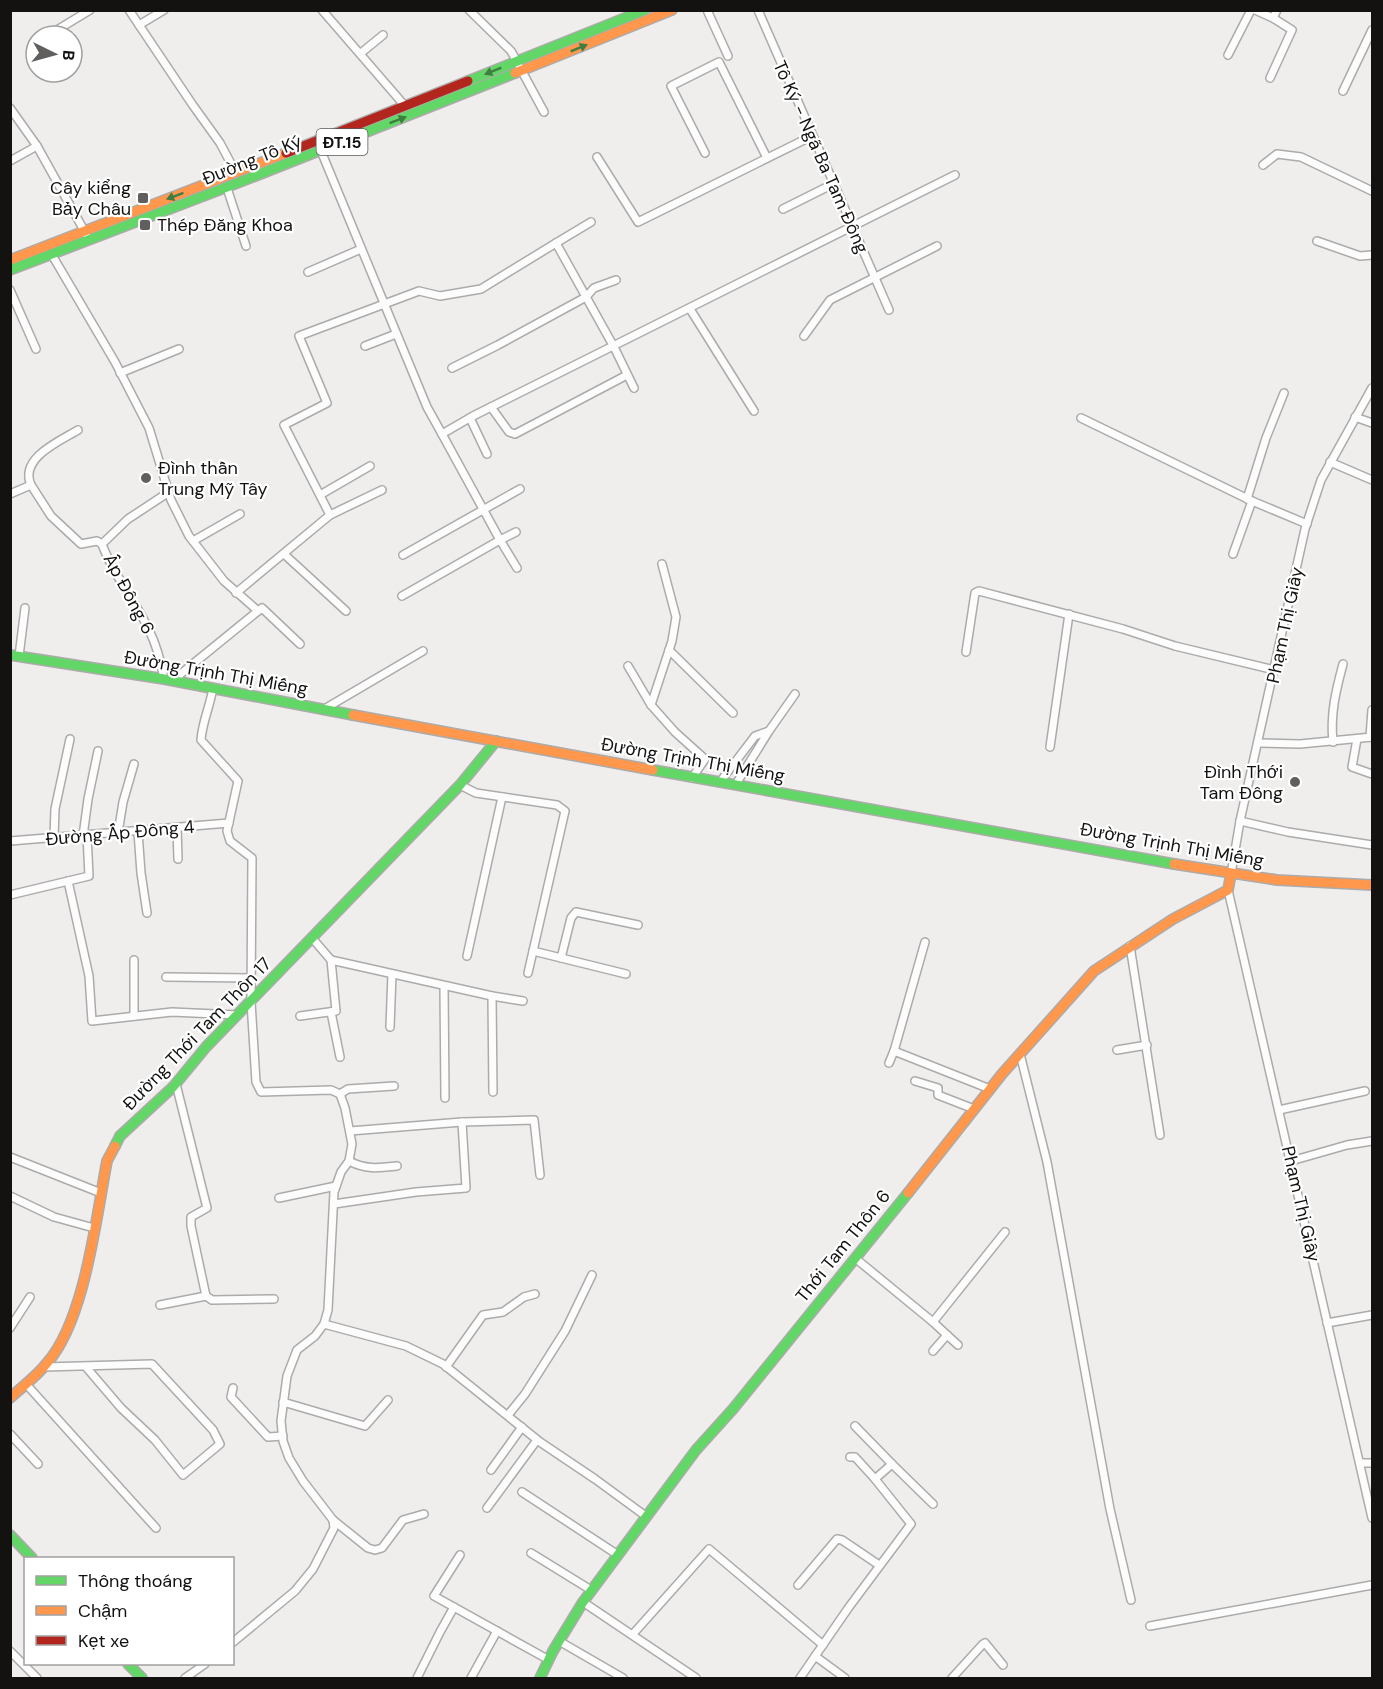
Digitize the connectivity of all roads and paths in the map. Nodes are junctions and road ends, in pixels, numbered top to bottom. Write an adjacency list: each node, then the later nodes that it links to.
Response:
1 (90, 10): 12 (street)
2 (129, 10): 13 (street)
3 (164, 10): 13 (street)
4 (322, 10): 16 (street)
5 (469, 10): 19 (street)
6 (645, 10): 19 (main road, Đường Tô Ký / ĐT.15)
7 (672, 10): 20 (main road, Đường Tô Ký / ĐT.15, one-way to 7)
8 (707, 10): 18 (street)
9 (758, 10): 26 (street, Tô Ký - Ngã Ba Tam Đông)
10 (1253, 10): 11 (street); 17 (street)
11 (1275, 14): 21 (street)
12 (67, 24)
13 (139, 25): 34 (street)
14 (1372, 30): 22 (street)
15 (383, 35): 16 (street)
16 (361, 54): 23 (street)
17 (1228, 55)
18 (728, 56)
19 (517, 62): 20 (street); 23 (main road, Đường Tô Ký / ĐT.15, one-way to 23)
20 (521, 71): 25 (street); 28 (main road, Đường Tô Ký / ĐT.15, one-way to 20)
21 (1270, 78)
22 (1343, 91)
23 (405, 106): 34 (main road, Đường Tô Ký / ĐT.15)
24 (10, 108): 27 (street)
25 (544, 112)
26 (812, 135): 31 (street); 36 (street, Tô Ký - Ngã Ba Tam Đông)
27 (37, 146): 32 (street); 42 (street)
28 (321, 151): 37 (main road, Đường Tô Ký / ĐT.15); 47 (street)
29 (705, 153): 31 (street)
30 (597, 157): 31 (street)
31 (767, 158)
32 (10, 161)
33 (1263, 165): 38 (street)
34 (236, 173): 42 (main road, Đường Tô Ký / ĐT.15, one-way to 42)
35 (955, 175): 41 (street)
36 (833, 184): 39 (street); 41 (street, Tô Ký - Ngã Ba Tam Đông)
37 (227, 188): 42 (main road, Đường Tô Ký / ĐT.15); 45 (street)
38 (1372, 191)
39 (783, 209)
40 (591, 222): 44 (street)
41 (852, 226): 53 (street, Tô Ký - Ngã Ba Tam Đông); 59 (street)
42 (86, 236): 48 (main road, Đường Tô Ký / ĐT.15)
43 (1317, 242): 49 (street)
44 (556, 243): 56 (street); 57 (street)
45 (246, 246)
46 (937, 246): 53 (street)
47 (361, 249): 52 (street); 57 (street)
48 (50, 250): 50 (main road, Đường Tô Ký / ĐT.15); 51 (main road, Đường Tô Ký / ĐT.15); 67 (street)
49 (1372, 255)
50 (10, 260)
51 (10, 270)
52 (308, 272)
53 (874, 277): 58 (street, Tô Ký - Ngã Ba Tam Đông); 61 (street)
54 (616, 280): 56 (street)
55 (10, 290): 64 (street)
56 (586, 297): 63 (street); 66 (street)
57 (383, 303): 60 (street); 89 (street)
58 (887, 307)
59 (690, 309): 63 (street); 73 (street)
60 (396, 334): 62 (street); 79 (street)
61 (804, 336)
62 (365, 346)
63 (614, 346): 68 (street); 72 (street)
64 (36, 349)
65 (179, 349): 67 (street)
66 (452, 368)
67 (120, 373): 87 (street)
68 (627, 375): 69 (street); 72 (street)
69 (634, 388)
70 (1372, 388): 74 (street, Phạm Thị Giây)
71 (1284, 393): 90 (street)
72 (491, 407): 75 (street)
73 (754, 411)
74 (1355, 417): 77 (street); 81 (street, Phạm Thị Giây)
75 (470, 418): 79 (street); 80 (street)
76 (1081, 418): 90 (street)
77 (1372, 423)
78 (78, 430): 84 (street)
79 (442, 434): 91 (street)
80 (487, 454)
81 (1330, 462): 83 (street); 94 (street, Phạm Thị Giây)
82 (370, 466): 89 (street)
83 (1372, 480)
84 (31, 485): 88 (street); 98 (street)
85 (520, 489): 91 (street)
86 (382, 490): 93 (street)
87 (169, 492): 97 (street); 98 (street)
88 (10, 494)
89 (320, 495): 93 (street)
90 (1249, 500): 94 (street); 100 (street)
91 (484, 510): 96 (street); 101 (street)
92 (240, 514): 97 (street)
93 (330, 515): 99 (street)
94 (1307, 524): 117 (street, Phạm Thị Giây)
95 (516, 531): 96 (street)
96 (500, 540): 103 (street); 105 (street)
97 (193, 541): 104 (street)
98 (102, 543): 118 (street, Ấp Đông 6)
99 (284, 554): 104 (street); 108 (street)
100 (1233, 554)
101 (403, 555)
102 (662, 564): 111 (street)
103 (517, 568)
104 (236, 593): 107 (street)
105 (402, 596)
106 (25, 608): 114 (street)
107 (258, 611): 110 (street); 118 (street)
108 (346, 611)
109 (1069, 615): 113 (street); 117 (street); 132 (street)
110 (300, 644)
111 (669, 650): 121 (street); 124 (street)
112 (423, 651): 122 (street)
113 (966, 652)
114 (15, 656): 118 (main road, Đường Trịnh Thị Miếng)
115 (1344, 664): 130 (street)
116 (628, 666): 121 (street)
117 (1275, 670): 131 (street, Phạm Thị Giây)
118 (168, 680): 119 (main road, Đường Trịnh Thị Miếng)
119 (213, 688): 122 (main road, Đường Trịnh Thị Miếng); 142 (street)
120 (795, 694): 125 (street)
121 (651, 705): 136 (street)
122 (326, 708): 129 (main road, Đường Trịnh Thị Miếng)
123 (1372, 710): 126 (street)
124 (733, 713)
125 (769, 730): 137 (street); 138 (street)
126 (1371, 737): 128 (street)
127 (70, 739): 147 (street)
128 (1357, 739): 130 (street); 135 (street)
129 (496, 741): 136 (main road, Đường Trịnh Thị Miếng); 139 (main road, Đường Thới Tam Thôn 17)
130 (1333, 742): 131 (street)
131 (1258, 743): 141 (street, Phạm Thị Giây)
132 (1050, 747)
133 (98, 751): 146 (street)
134 (134, 764): 145 (street)
135 (1372, 774)
136 (692, 777): 137 (main road, Đường Trịnh Thị Miếng)
137 (720, 782): 138 (main road, Đường Trịnh Thị Miếng)
138 (736, 784): 151 (main road, Đường Trịnh Thị Miếng)
139 (460, 785): 140 (street); 158 (main road, Đường Thới Tam Thôn 17)
140 (502, 797): 161 (street); 162 (street)
141 (1240, 821): 149 (street); 151 (street, Phạm Thị Giây)
142 (229, 824): 143 (street, Đường Ấp Đông 4); 170 (street)
143 (177, 828): 144 (street, Đường Ấp Đông 4); 150 (street)
144 (138, 832): 145 (street, Đường Ấp Đông 4); 156 (street)
145 (118, 833): 146 (street, Đường Ấp Đông 4)
146 (85, 836): 147 (street, Đường Ấp Đông 4); 152 (street)
147 (54, 838): 148 (street, Đường Ấp Đông 4)
148 (10, 841)
149 (1372, 845)
150 (178, 859)
151 (1231, 874): 153 (main road, Đường Trịnh Thị Miếng); 154 (main road)
152 (68, 881): 155 (street); 177 (street)
153 (1372, 885)
154 (1228, 890): 160 (main road, Thới Tam Thôn 6); 195 (street, Phạm Thị Giây)
155 (10, 895)
156 (147, 913)
157 (638, 925): 163 (street)
158 (312, 938): 165 (street); 174 (main road, Đường Thới Tam Thôn 17)
159 (925, 942): 182 (street)
160 (1130, 946): 180 (street); 183 (main road, Thới Tam Thôn 6)
161 (532, 951): 163 (street); 166 (street)
162 (468, 956)
163 (561, 958): 168 (street)
164 (134, 960): 177 (street)
165 (331, 960): 167 (street); 175 (street)
166 (528, 973)
167 (392, 974): 171 (street); 179 (street)
168 (626, 974)
169 (166, 977): 170 (street)
170 (251, 978): 174 (street)
171 (444, 986): 172 (street); 193 (street)
172 (492, 996): 173 (street); 191 (street)
173 (523, 1000)
174 (250, 1002): 176 (main road, Đường Thới Tam Thôn 17); 192 (street)
175 (331, 1012): 178 (street); 184 (street)
176 (238, 1015): 177 (street); 187 (main road, Đường Thới Tam Thôn 17)
177 (135, 1016)
178 (300, 1016)
179 (390, 1027)
180 (1147, 1045): 181 (street); 198 (street)
181 (1117, 1050)
182 (894, 1051): 185 (street); 189 (street)
183 (1020, 1054): 189 (main road, Thới Tam Thôn 6); 265 (street)
184 (340, 1057)
185 (889, 1063)
186 (915, 1080): 194 (street)
187 (176, 1084): 206 (main road, Đường Thới Tam Thôn 17); 215 (street)
188 (394, 1086): 192 (street)
189 (990, 1089): 194 (main road, Thới Tam Thôn 6)
190 (1365, 1090): 195 (street)
191 (494, 1092)
192 (340, 1094): 197 (street)
193 (445, 1098)
194 (974, 1109): 212 (main road, Thới Tam Thôn 6)
195 (1279, 1110): 202 (street, Phạm Thị Giây)
196 (462, 1122): 197 (street); 204 (street); 209 (street)
197 (350, 1131): 201 (street)
198 (1160, 1135)
199 (1372, 1141): 202 (street)
200 (10, 1157): 206 (street)
201 (349, 1161): 203 (street); 205 (street)
202 (1291, 1161): 221 (street, Phạm Thị Giây)
203 (397, 1166)
204 (540, 1175)
205 (336, 1186): 208 (street); 209 (street)
206 (101, 1193): 210 (main road, Đường Thới Tam Thôn 17)
207 (10, 1196): 210 (street)
208 (279, 1198)
209 (334, 1204): 222 (street)
210 (94, 1228): 227 (main road, Đường Thới Tam Thôn 17)
211 (1005, 1232): 220 (street)
212 (855, 1258): 220 (street); 252 (main road, Thới Tam Thôn 6)
213 (592, 1275): 235 (street)
214 (536, 1294): 229 (street)
215 (206, 1296): 217 (street); 218 (street)
216 (30, 1297): 223 (street)
217 (274, 1299)
218 (160, 1305)
219 (1372, 1315): 221 (street)
220 (933, 1322): 224 (street)
221 (1327, 1323): 242 (street, Phạm Thị Giây)
222 (324, 1324): 229 (street); 234 (street)
223 (10, 1328)
224 (947, 1335): 225 (street); 226 (street)
225 (958, 1345)
226 (933, 1351)
227 (44, 1367): 228 (street); 230 (main road, Đường Thới Tam Thôn 17)
228 (86, 1367): 228 (street)
229 (446, 1367): 235 (street)
230 (26, 1384): 232 (main road, Đường Thới Tam Thôn 17); 255 (street)
231 (233, 1388): 239 (street)
232 (10, 1398)
233 (388, 1400): 234 (street)
234 (284, 1402): 239 (street)
235 (508, 1415): 237 (street)
236 (855, 1426): 245 (street)
237 (522, 1427): 240 (street); 246 (street)
238 (10, 1434): 244 (street)
239 (283, 1436): 254 (street)
240 (537, 1440): 250 (street); 252 (street)
241 (850, 1457): 247 (street)
242 (1360, 1463): 243 (street); 253 (street, Phạm Thị Giây)
243 (1372, 1463)
244 (38, 1464)
245 (892, 1464): 247 (street); 249 (street)
246 (491, 1470)
247 (876, 1479): 261 (street)
248 (522, 1492): 259 (street)
249 (933, 1504)
250 (487, 1508)
251 (424, 1514): 254 (street)
252 (647, 1517): 259 (main road, Thới Tam Thôn 6)
253 (1372, 1518)
254 (333, 1520): 271 (street)
255 (156, 1528)
256 (10, 1535): 260 (main road)
257 (531, 1553): 264 (street)
258 (460, 1555): 267 (street)
259 (618, 1555): 264 (main road, Thới Tam Thôn 6)
260 (31, 1557)
261 (879, 1565): 262 (street); 273 (street)
262 (798, 1585)
263 (1372, 1585): 268 (street)
264 (591, 1590): 266 (main road, Thới Tam Thôn 6)
265 (1131, 1600)
266 (583, 1602): 270 (street); 272 (main road, Thới Tam Thôn 6)
267 (454, 1607): 269 (street); 283 (street)
268 (1150, 1626)
269 (497, 1631): 276 (street); 284 (street)
270 (633, 1634): 273 (street); 287 (street)
271 (234, 1641)
272 (559, 1641): 276 (main road, Thới Tam Thôn 6); 286 (street)
273 (823, 1645): 275 (street)
274 (10, 1651): 280 (street)
275 (815, 1656): 288 (street); 289 (street)
276 (549, 1660): 285 (main road, Thới Tam Thôn 6)
277 (129, 1665): 281 (main road)
278 (204, 1665): 282 (street)
279 (1003, 1665): 290 (street)
280 (37, 1678)
281 (142, 1678)
282 (184, 1678)
283 (417, 1678)
284 (471, 1678)
285 (541, 1678)
286 (623, 1678)
287 (696, 1678)
288 (800, 1678)
289 (845, 1678)
290 (952, 1678)

